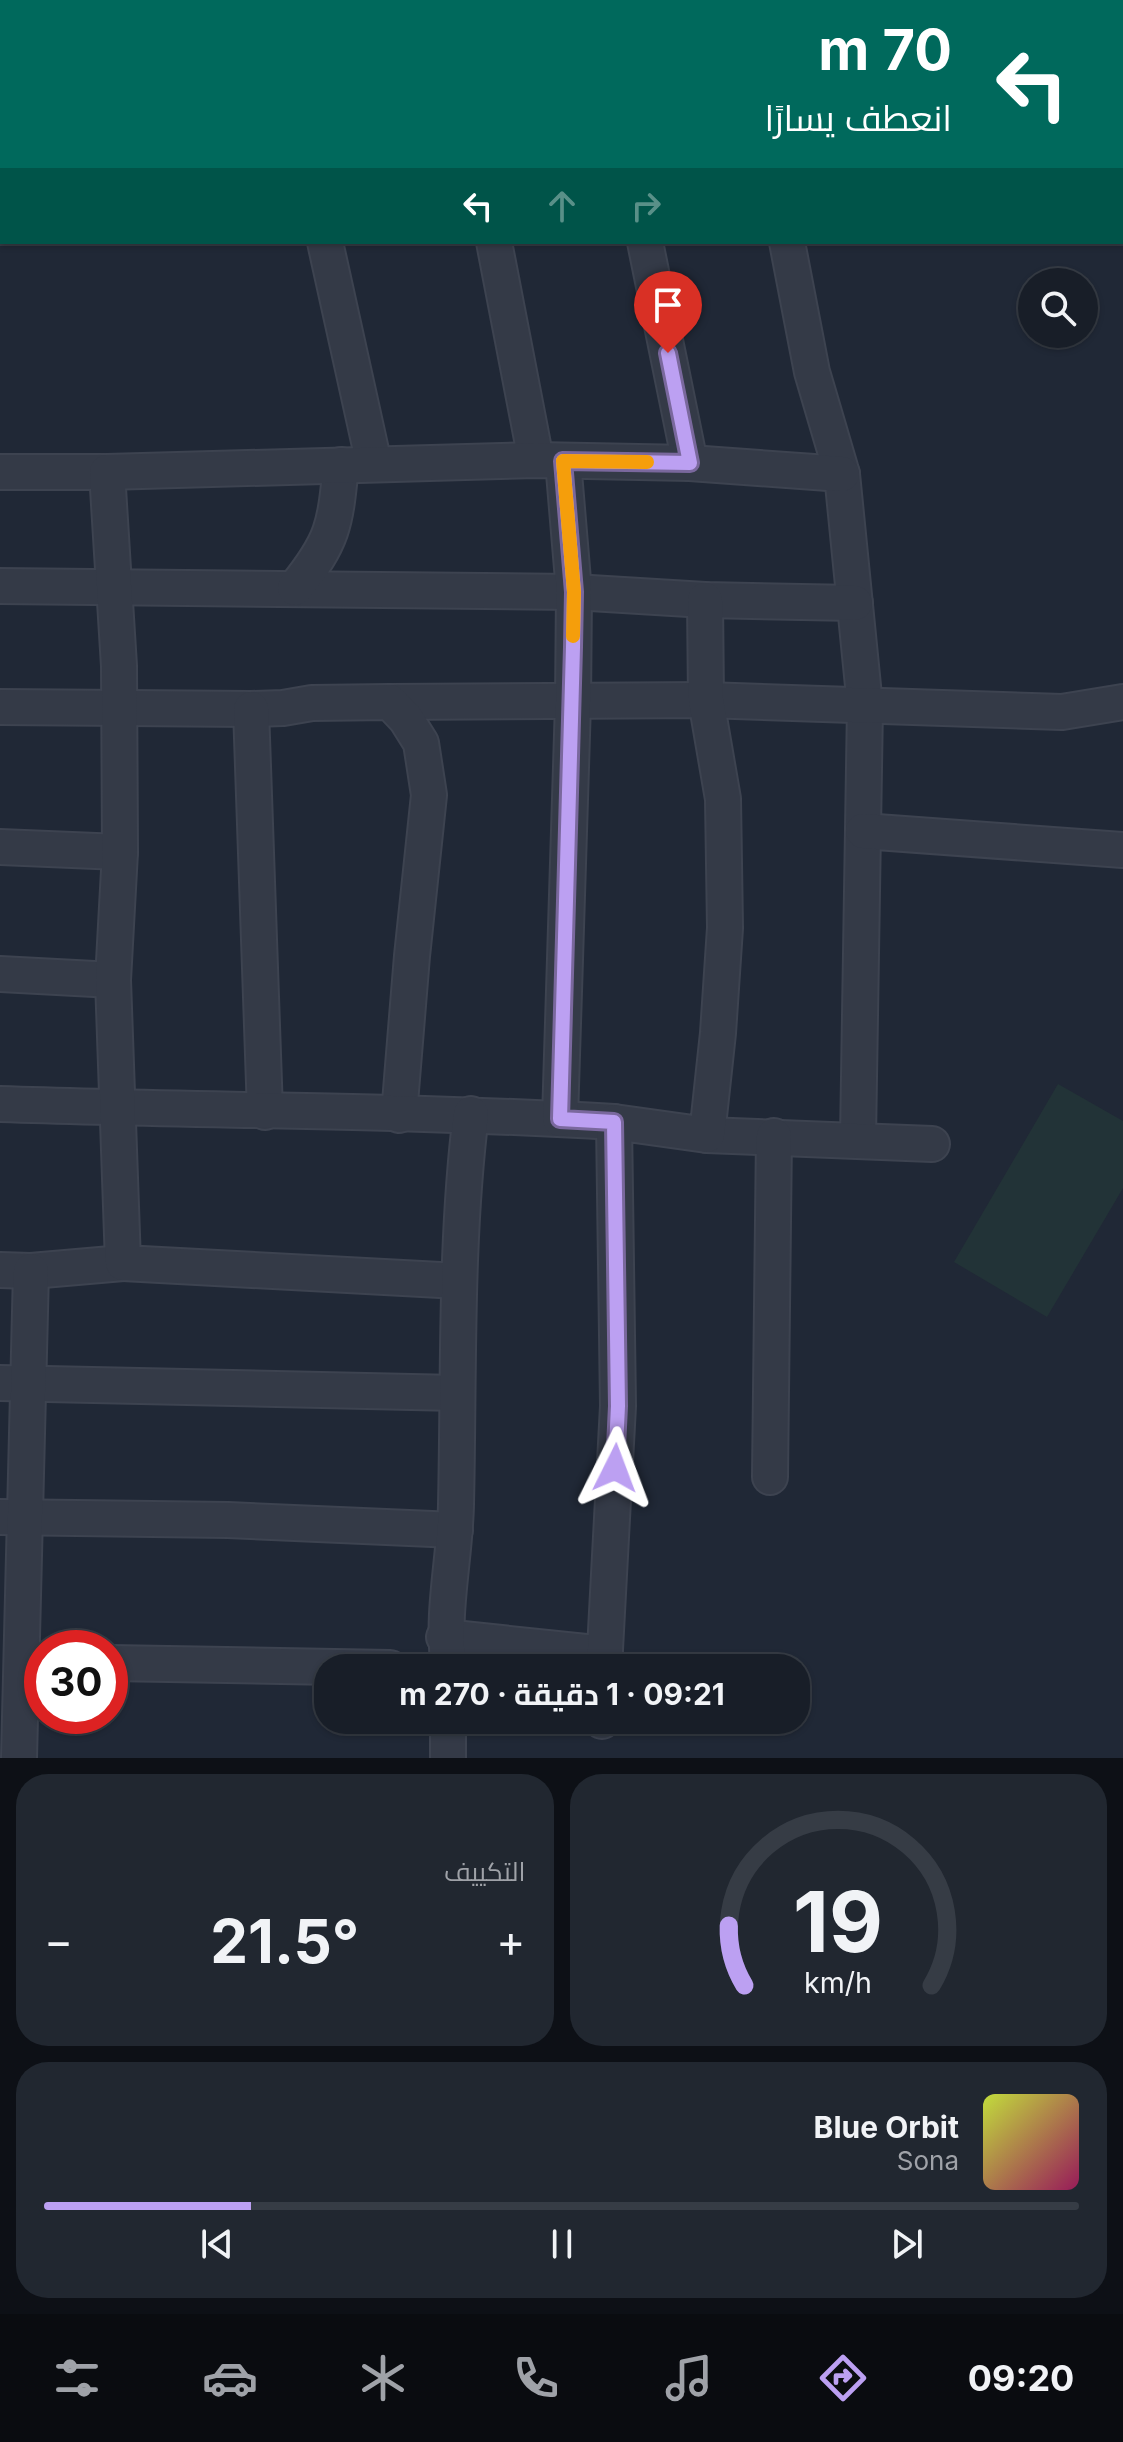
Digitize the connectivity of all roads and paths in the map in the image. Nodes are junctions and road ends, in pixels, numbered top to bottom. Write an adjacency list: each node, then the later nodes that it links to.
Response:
1 (325, 244): 7 (street)
2 (495, 244): 5 (street)
3 (645, 244): 6 (street)
4 (787, 244): 10 (street)
5 (549, 461): 6 (street); 7 (street); 14 (street)
6 (690, 463): 10 (street)
7 (358, 464): 9 (street); 13 (street)
8 (0, 472): 9 (street)
9 (107, 472): 12 (street)
10 (842, 474): 16 (street)
11 (0, 586): 12 (street)
12 (115, 586): 13 (street); 23 (street)
13 (295, 588): 14 (street)
14 (574, 592): 15 (street); 20 (street)
15 (705, 600): 16 (street); 17 (street)
16 (855, 603): 21 (street)
17 (706, 700): 20 (street); 21 (street); 38 (street)
18 (390, 702): 20 (street); 24 (street); 35 (street)
19 (1123, 702): 21 (street)
20 (573, 703): 36 (street)
21 (865, 706): 25 (street)
22 (0, 707): 23 (street)
23 (119, 709): 24 (street); 28 (street)
24 (251, 709): 33 (street)
25 (863, 831): 27 (street); 40 (street)
26 (0, 847): 28 (street)
27 (1123, 850)
28 (120, 852): 30 (street)
29 (0, 974): 30 (street)
30 (113, 980): 32 (street)
31 (0, 1104): 32 (street)
32 (119, 1108): 33 (street); 42 (street)
33 (265, 1112): 35 (street)
34 (471, 1114): 35 (street); 36 (street); 44 (street)
35 (399, 1115)
36 (560, 1119): 37 (street)
37 (614, 1122): 38 (street); 51 (street)
38 (707, 1135): 39 (street)
39 (774, 1136): 40 (street); 47 (street)
40 (858, 1139): 41 (street)
41 (932, 1144)
42 (123, 1263): 43 (street); 44 (street)
43 (16, 1271): 45 (street)
44 (459, 1281): 46 (street)
45 (14, 1383): 46 (street); 48 (street)
46 (457, 1393): 49 (street)
47 (770, 1477)
48 (12, 1518): 49 (street); 52 (street)
49 (455, 1530): 50 (street)
50 (446, 1653)
51 (605, 1654)
52 (21, 1662): 56 (street)
53 (128, 1663): 54 (street)
54 (314, 1667)
55 (448, 1734): 57 (street)
56 (19, 1758)
57 (448, 1758)

